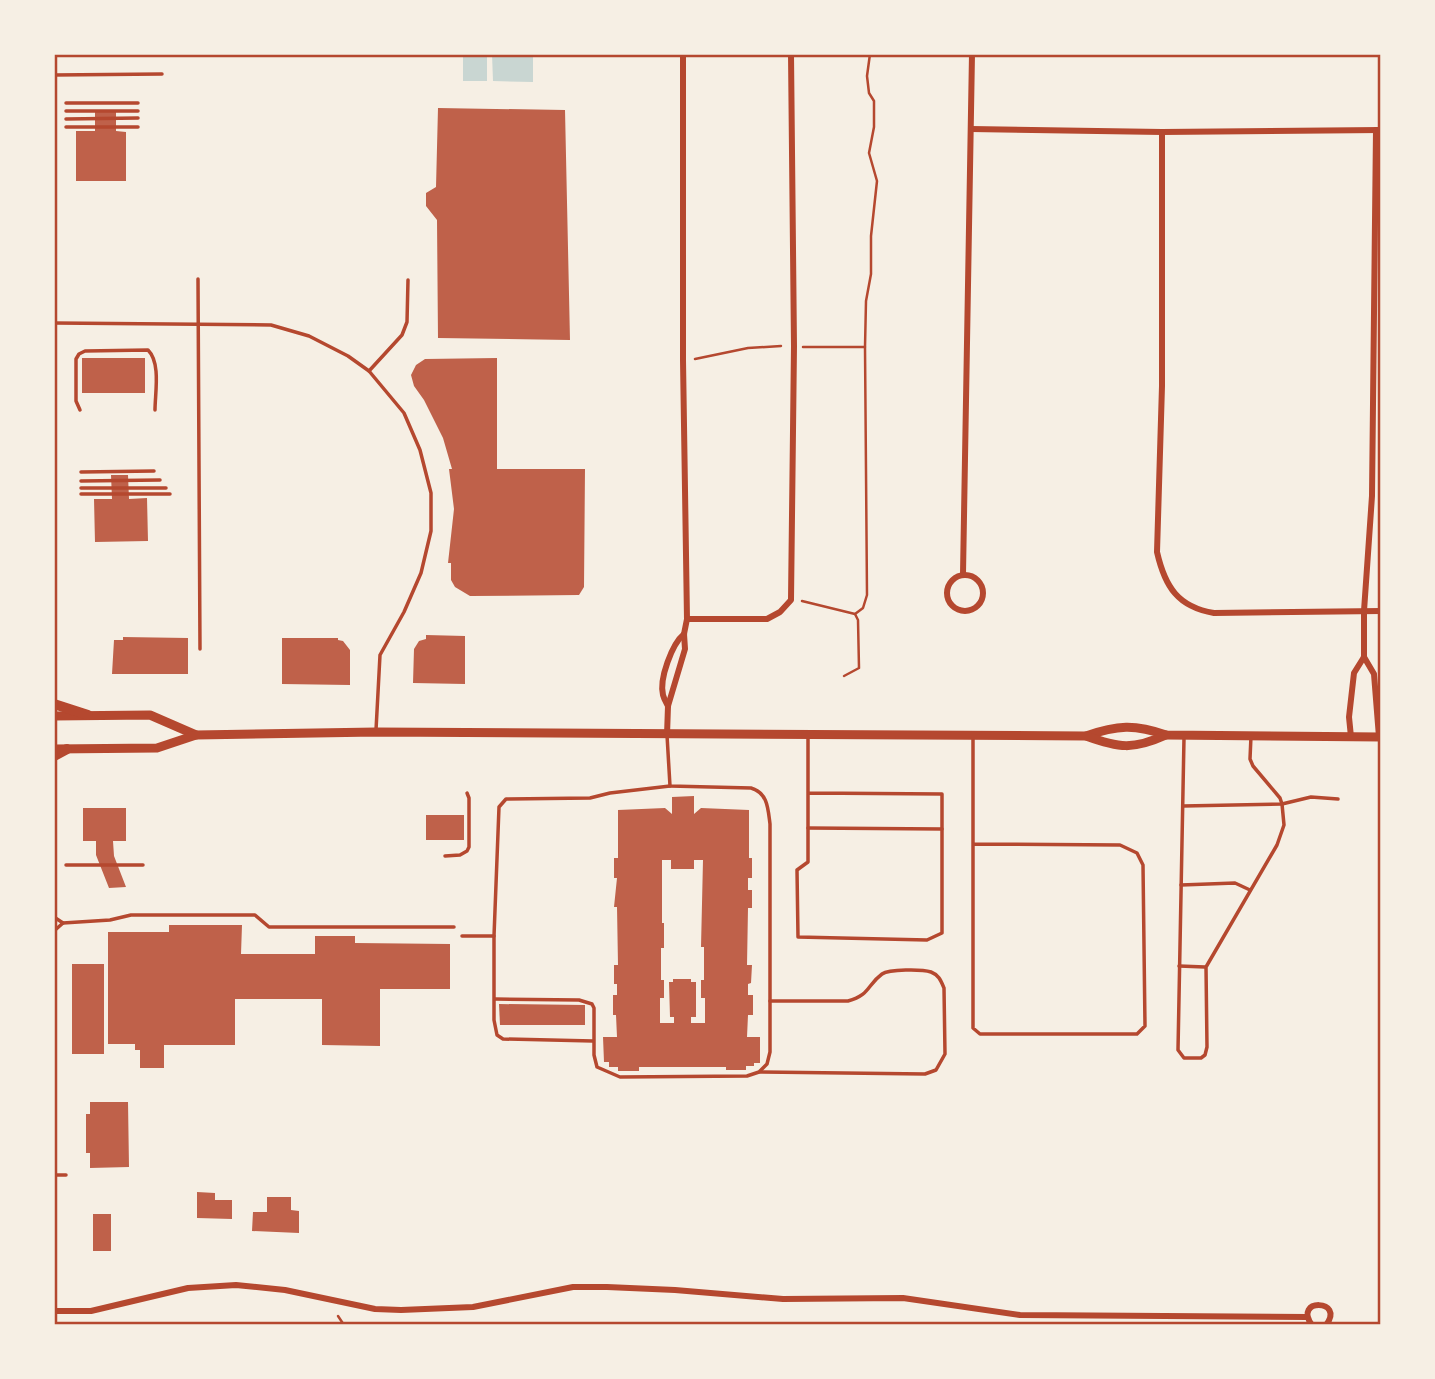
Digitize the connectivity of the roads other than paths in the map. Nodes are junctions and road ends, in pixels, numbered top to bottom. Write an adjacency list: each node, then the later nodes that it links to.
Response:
1 (683, 54): 35 (street)
2 (791, 54): 35 (street)
3 (972, 54): 14 (street)
4 (162, 74): 5 (lane)
5 (54, 75)
6 (66, 103): 7 (lane)
7 (138, 103)
8 (66, 111): 9 (lane)
9 (138, 111)
10 (66, 118): 11 (lane)
11 (138, 118)
12 (66, 127): 13 (lane)
13 (138, 127)
14 (971, 129): 16 (street); 32 (street)
15 (1378, 130): 16 (street); 33 (street)
16 (1162, 132): 33 (street)
17 (198, 279): 20 (lane)
18 (408, 280): 21 (lane)
19 (54, 323): 20 (lane)
20 (198, 323): 21 (lane); 37 (lane)
21 (369, 371): 43 (lane)
22 (80, 410): 23 (lane)
23 (155, 410)
24 (154, 471): 25 (lane)
25 (81, 472)
26 (160, 480): 27 (lane)
27 (81, 481)
28 (81, 488): 29 (lane)
29 (166, 488)
30 (81, 494): 31 (lane)
31 (170, 494)
32 (963, 574): 32 (street)
33 (1364, 611): 34 (street); 38 (street)
34 (1381, 611)
35 (687, 619): 36 (street)
36 (684, 635): 40 (street); 40 (street)
37 (200, 649)
38 (1364, 657): 52 (street); 53 (street)
39 (54, 704): 41 (main road)
40 (668, 706): 45 (street)
41 (88, 715): 42 (main road); 44 (main road)
42 (54, 716)
43 (376, 733): 44 (main road); 45 (main road)
44 (196, 735): 55 (main road)
45 (667, 735): 46 (main road); 57 (lane)
46 (808, 735): 47 (main road); 59 (lane)
47 (973, 735): 49 (main road); 65 (lane)
48 (1166, 735): 49 (main road); 49 (main road); 50 (main road)
49 (1086, 736)
50 (1184, 736): 51 (main road); 62 (lane)
51 (1251, 736): 52 (main road); 61 (lane)
52 (1350, 737): 53 (main road)
53 (1380, 737)
54 (54, 749): 55 (main road)
55 (68, 749): 56 (main road)
56 (54, 756)
57 (670, 786): 76 (lane); 80 (lane)
58 (467, 793): 66 (lane)
59 (808, 793): 63 (lane); 64 (lane)
60 (1338, 799): 61 (lane)
61 (1282, 804): 62 (lane); 70 (lane)
62 (1183, 806): 69 (lane)
63 (808, 828): 64 (lane); 64 (lane)
64 (942, 829)
65 (973, 844): 65 (lane)
66 (445, 856)
67 (66, 865): 68 (lane)
68 (144, 865)
69 (1181, 885): 70 (lane); 77 (lane)
70 (1250, 890): 78 (lane)
71 (54, 918): 72 (lane)
72 (62, 923): 73 (lane); 74 (lane)
73 (454, 927)
74 (54, 931)
75 (462, 936): 76 (lane)
76 (494, 936): 79 (lane)
77 (1180, 966): 78 (lane); 78 (lane)
78 (1206, 967)
79 (495, 999): 81 (lane); 81 (lane)
80 (770, 1000): 82 (lane); 82 (lane)
81 (594, 1041): 82 (lane)
82 (759, 1072)
83 (54, 1175): 84 (lane)
84 (66, 1175)
85 (54, 1311): 86 (street)
86 (1307, 1317): 87 (street); 88 (street)
87 (1312, 1325)
88 (1326, 1325)

